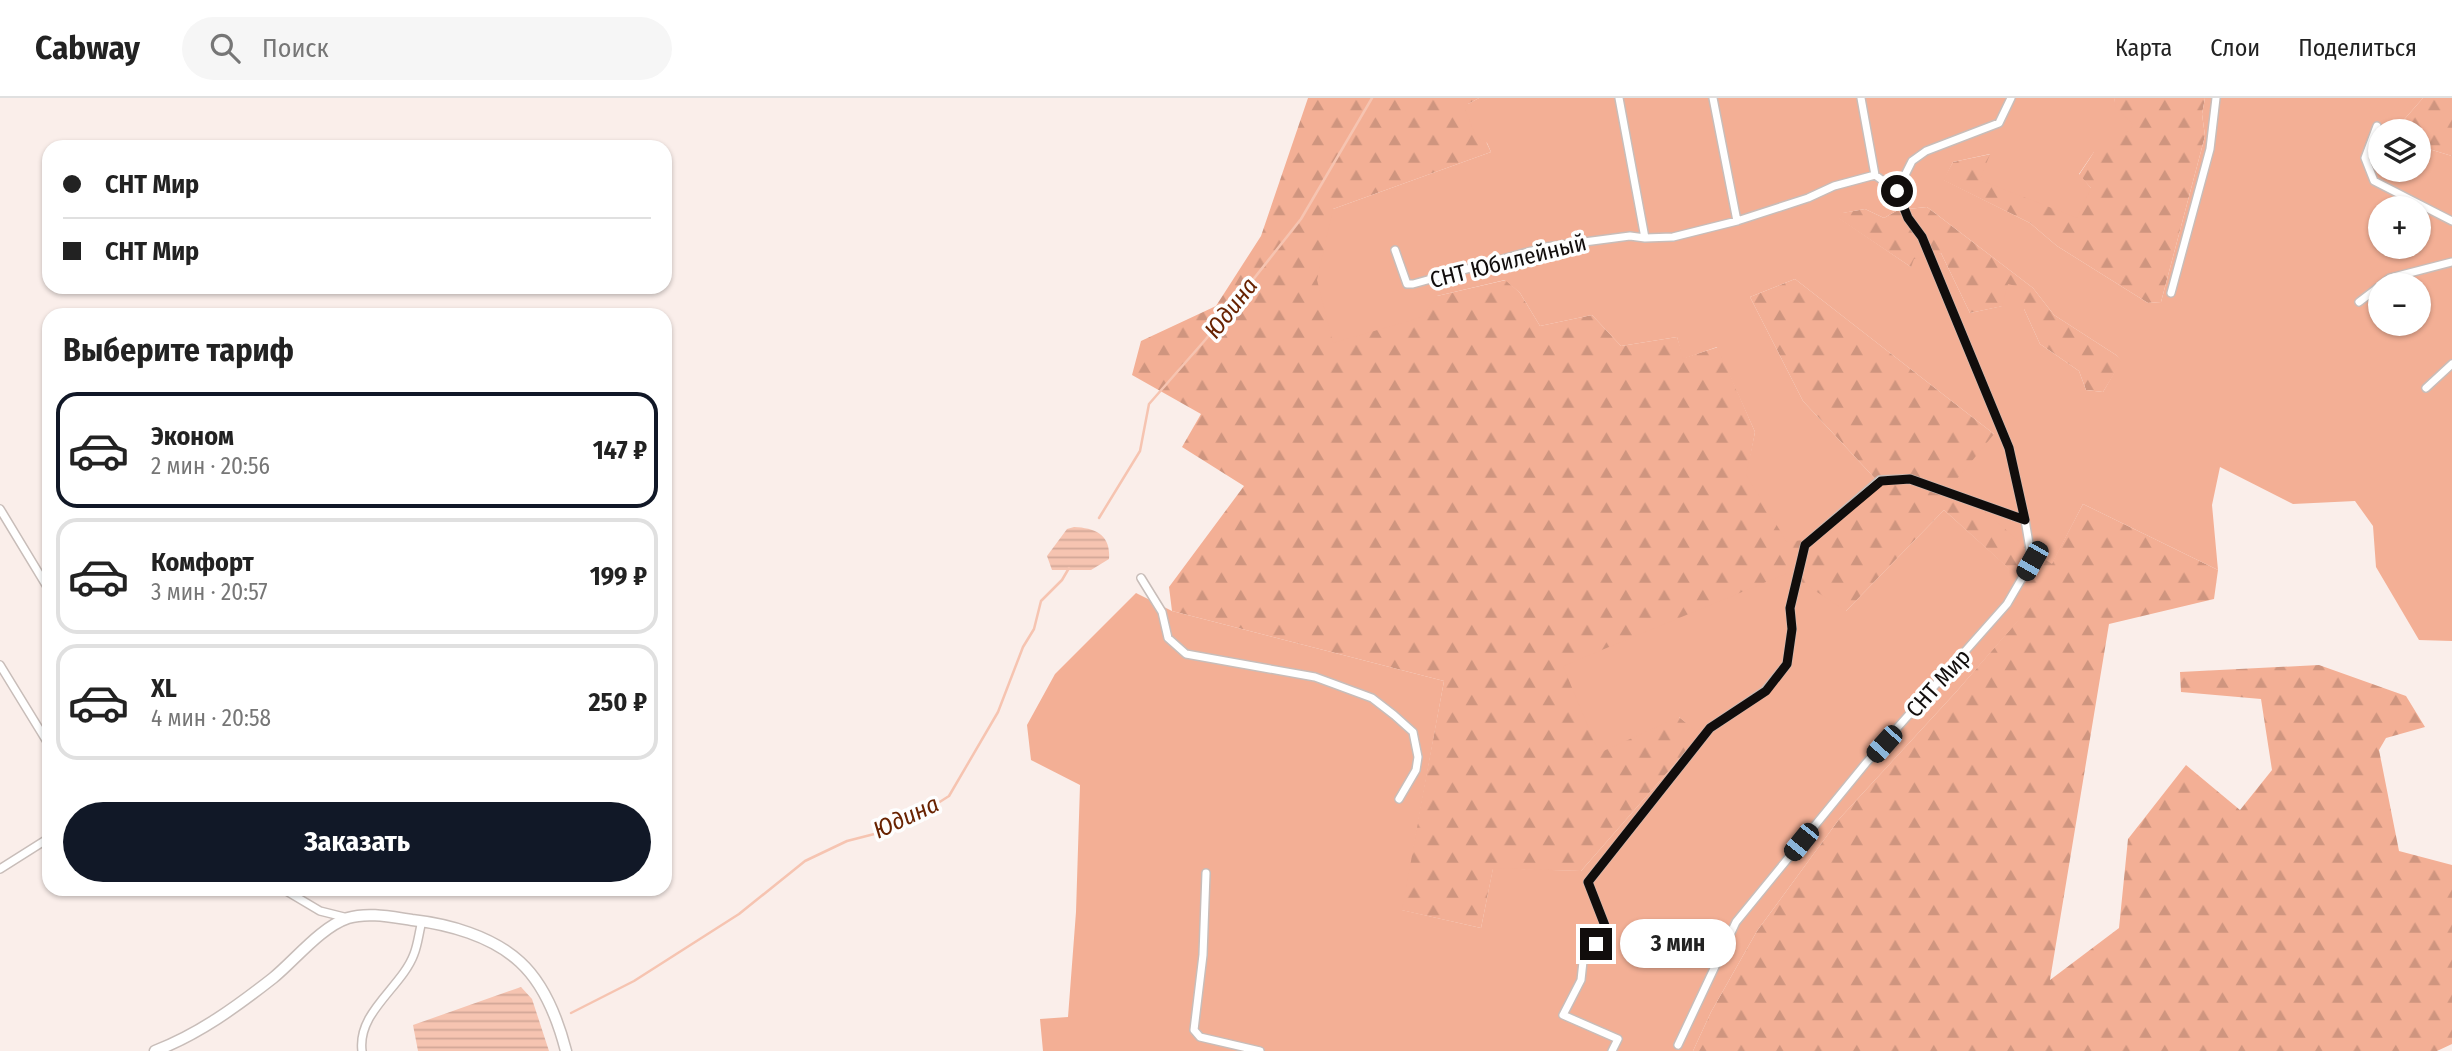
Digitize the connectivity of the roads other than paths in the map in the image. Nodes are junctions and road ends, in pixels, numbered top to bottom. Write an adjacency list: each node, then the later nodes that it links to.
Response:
1 (1619, 98): 11 (street)
2 (1713, 98): 9 (street)
3 (1861, 98): 6 (street)
4 (2011, 98): 8 (street)
5 (2216, 98): 15 (street)
6 (1875, 175): 8 (street); 9 (street, СНТ Юбилейный)
7 (2376, 182): 10 (street)
8 (1897, 191): 21 (street, СНТ Мир)
9 (1737, 221): 11 (street, СНТ Юбилейный)
10 (2452, 221)
11 (1645, 238): 12 (street, СНТ Юбилейный)
12 (1395, 250)
13 (2452, 262): 14 (street)
14 (2409, 273)
15 (2171, 293)
16 (2368, 295): 17 (street)
17 (2359, 302)
18 (2452, 363): 19 (street)
19 (2426, 388)
20 (0, 509): 22 (street)
21 (2025, 520): 33 (street, СНТ Мир); 38 (street)
22 (42, 578)
23 (1141, 578): 26 (street)
24 (0, 666): 25 (street)
25 (42, 734)
26 (1399, 799)
27 (42, 842): 28 (street)
28 (0, 869)
29 (1206, 873): 37 (street)
30 (295, 896): 31 (street)
31 (348, 918): 32 (main road); 34 (main road)
32 (422, 921): 35 (street); 36 (main road)
33 (1678, 1045)
34 (155, 1051)
35 (362, 1051)
36 (566, 1051)
37 (1260, 1051)
38 (1612, 1051)

